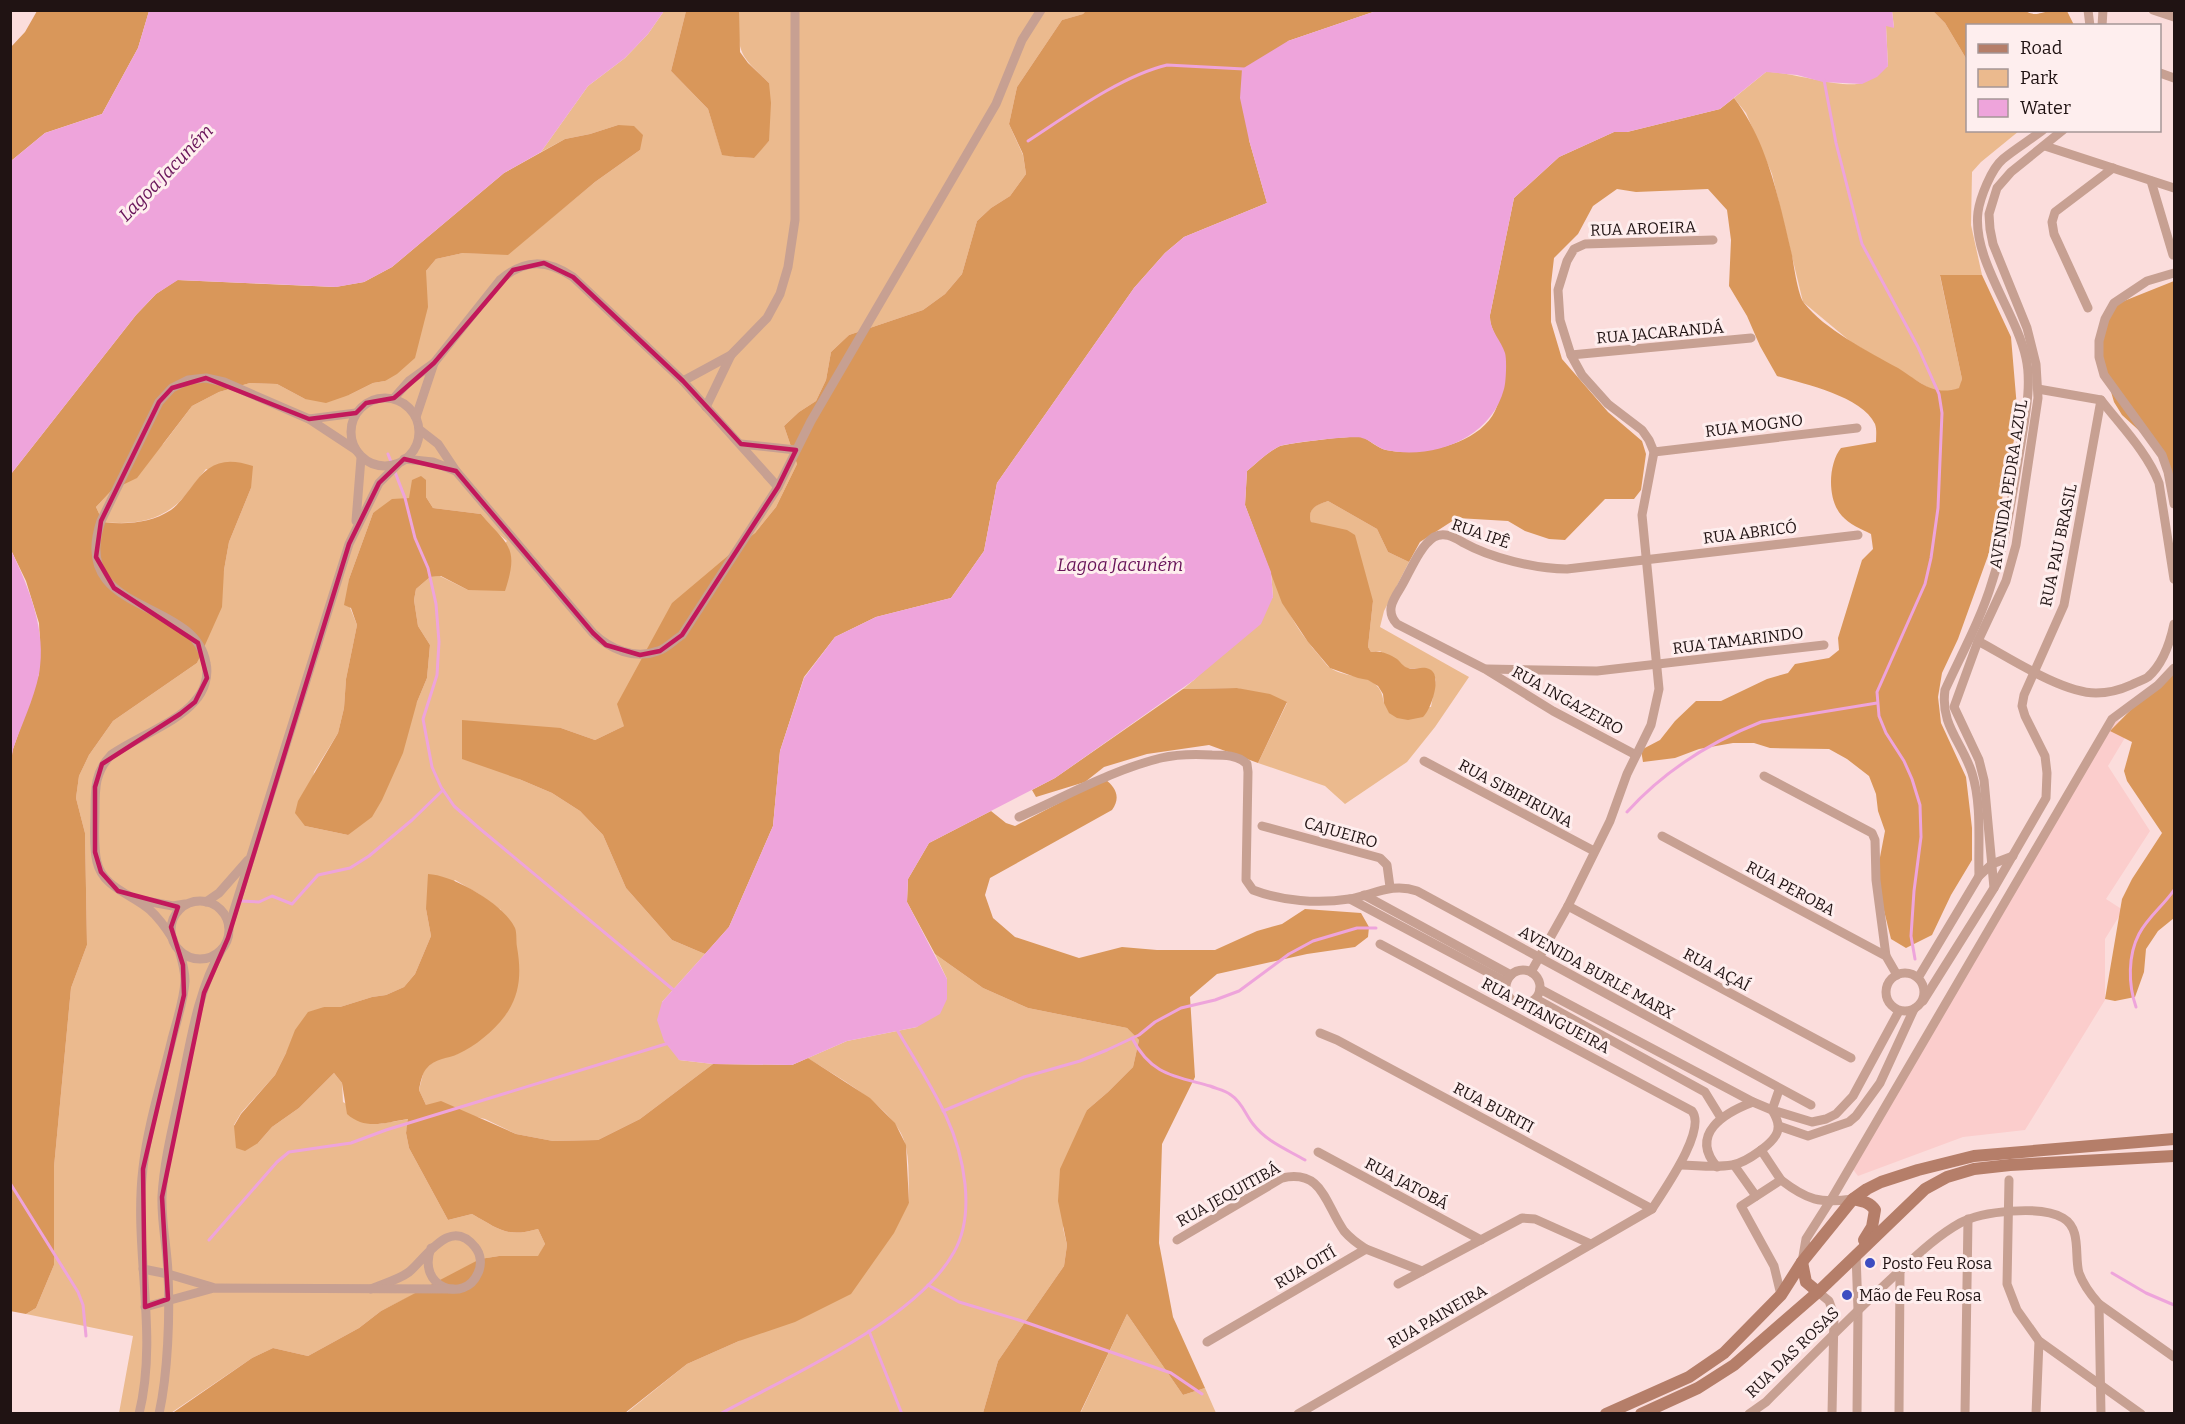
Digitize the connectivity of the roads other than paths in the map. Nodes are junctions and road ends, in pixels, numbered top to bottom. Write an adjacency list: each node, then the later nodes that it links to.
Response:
1 (795, 10): 16 (street)
2 (1041, 10): 30 (street)
3 (2153, 10): 4 (street)
4 (2175, 16)
5 (2040, 132): 58 (street, AVENIDA PEDRA AZUL)
6 (2061, 132): 7 (street, AVENIDA PEDRA AZUL)
7 (2045, 146): 8 (street); 20 (street, AVENIDA PEDRA AZUL)
8 (2113, 168): 9 (street); 14 (street)
9 (2151, 181): 10 (street); 12 (street)
10 (2175, 188)
11 (1713, 240): 17 (street, RUA AROEIRA)
12 (2173, 255)
13 (2175, 273): 36 (street)
14 (2088, 308)
15 (1751, 338): 17 (street, RUA JACARANDÁ)
16 (731, 355): 19 (street); 23 (street)
17 (1571, 355): 31 (street)
18 (434, 363): 19 (street); 21 (street); 25 (street)
19 (683, 381): 23 (street)
20 (2037, 389): 22 (street); 42 (street, AVENIDA PEDRA AZUL)
21 (394, 398): 24 (street); 25 (street)
22 (2101, 400): 40 (street); 47 (street, RUA PAU BRASIL)
23 (706, 407): 29 (street)
24 (356, 413): 26 (street); 32 (street)
25 (416, 417): 28 (street)
26 (309, 419): 32 (street); 62 (street)
27 (1857, 428): 31 (street, RUA MOGNO)
28 (420, 430): 33 (street); 34 (street)
29 (741, 444): 30 (street); 35 (street)
30 (796, 450): 35 (street)
31 (1654, 452): 39 (street)
32 (358, 454): 33 (street); 37 (street)
33 (401, 462): 34 (street); 37 (street)
34 (456, 471): 35 (street)
35 (778, 487)
36 (2175, 504)
37 (356, 526): 55 (street)
38 (1858, 535): 39 (street, RUA ABRICÓ)
39 (1647, 560): 44 (street); 46 (street, RUA IPÊ)
40 (2175, 579)
41 (2175, 624): 47 (street)
42 (1978, 640): 47 (street); 57 (street, AVENIDA PEDRA AZUL)
43 (1824, 645): 44 (street, RUA TAMARINDO)
44 (1656, 665): 46 (street, RUA TAMARINDO); 48 (street)
45 (2175, 668): 106 (street)
46 (1485, 669): 48 (street, RUA INGAZEIRO)
47 (2035, 672): 56 (street, RUA PAU BRASIL)
48 (1636, 755): 54 (street)
49 (1424, 761): 54 (street, RUA SIBIPIRUNA)
50 (1764, 776): 72 (street)
51 (1019, 817): 63 (street, AVENIDA BURLE MARX)
52 (1262, 826): 59 (street, CAJUEIRO)
53 (1662, 836): 72 (street, RUA PEROBA)
54 (1594, 851): 66 (street)
55 (252, 856): 65 (street); 67 (street)
56 (2013, 856): 57 (street); 60 (street, RUA PAU BRASIL)
57 (1992, 864): 58 (street); 60 (street, AVENIDA PEDRA AZUL)
58 (1979, 876): 77 (street)
59 (1390, 887): 61 (street, AVENIDA BURLE MARX); 73 (street, AVENIDA BURLE MARX)
60 (1994, 888): 80 (street)
61 (1364, 895): 63 (street, AVENIDA BURLE MARX); 76 (street)
62 (132, 897): 64 (street); 68 (street)
63 (1350, 899): 76 (street)
64 (194, 902): 65 (street); 68 (street)
65 (206, 902): 67 (street)
66 (1568, 906): 73 (street); 86 (street, RUA AÇAÍ)
67 (229, 926): 70 (street)
68 (173, 939): 71 (street)
69 (1380, 944): 84 (street, RUA PITANGUEIRA)
70 (222, 949): 71 (street); 120 (street)
71 (179, 950): 117 (street)
72 (1886, 956): 75 (street, RUA PEROBA)
73 (1540, 958): 74 (street); 87 (street, AVENIDA BURLE MARX)
74 (1531, 972): 76 (street); 78 (street)
75 (1898, 975): 77 (street); 83 (street)
76 (1509, 978): 81 (street)
77 (1918, 978): 80 (street)
78 (1540, 989): 79 (street); 88 (street)
79 (1536, 999): 81 (street); 91 (street)
80 (1923, 1001): 82 (street)
81 (1513, 1002): 84 (street)
82 (1914, 1009): 83 (street); 92 (street)
83 (1899, 1011): 90 (street)
84 (1508, 1012): 99 (street, RUA PITANGUEIRA)
85 (1320, 1033): 107 (street, RUA BURITI)
86 (1851, 1058)
87 (1779, 1090): 89 (street, AVENIDA BURLE MARX); 90 (street)
88 (1753, 1102): 90 (street); 91 (street)
89 (1811, 1105)
90 (1772, 1110): 92 (street)
91 (1721, 1118): 94 (street)
92 (1779, 1126): 95 (street)
93 (2175, 1139): 105 (main road)
94 (1707, 1150): 98 (street); 101 (street)
95 (1761, 1150): 100 (street); 102 (street)
96 (1318, 1152): 111 (street, RUA JATOBÁ)
97 (2175, 1156): 115 (main road)
98 (1699, 1164): 99 (street); 101 (street)
99 (1680, 1165): 107 (street)
100 (1734, 1165): 101 (street); 104 (street)
101 (1717, 1167)
102 (1781, 1180): 104 (street); 106 (street)
103 (2009, 1180): 108 (street)
104 (1756, 1196): 126 (street)
105 (1853, 1199): 106 (street); 115 (main road); 116 (main road)
106 (1830, 1202): 116 (street)
107 (1652, 1209): 112 (street, RUA PAINEIRA)
108 (2007, 1212): 109 (street, RUA DAS ROSAS); 128 (street, RUA DAS ROSAS); 132 (street)
109 (1968, 1220): 119 (street, RUA DAS ROSAS); 145 (street)
110 (1177, 1240): 114 (street, RUA JEQUITIBÁ)
111 (1481, 1240): 112 (street); 118 (street)
112 (1592, 1244): 138 (street, RUA PAINEIRA)
113 (431, 1248): 123 (street); 124 (street); 124 (street)
114 (1366, 1249): 118 (street); 133 (street, RUA OITÍ)
115 (1856, 1254): 125 (main road); 130 (street)
116 (1802, 1262): 125 (main road); 126 (main road)
117 (143, 1269): 120 (street); 129 (street)
118 (1422, 1271): 121 (street)
119 (1900, 1271): 130 (street, RUA DAS ROSAS); 144 (street)
120 (168, 1274): 122 (street); 127 (street)
121 (1398, 1284)
122 (214, 1288): 123 (street); 127 (street)
123 (370, 1290): 124 (street)
124 (453, 1290)
125 (1818, 1292): 131 (street); 140 (main road)
126 (1781, 1295): 139 (main road)
127 (168, 1299): 129 (street); 137 (street)
128 (2099, 1304): 134 (street, RUA DAS ROSAS); 135 (street)
129 (145, 1307): 136 (street)
130 (1858, 1310): 131 (street, RUA DAS ROSAS); 143 (street)
131 (1833, 1335): 141 (street, RUA DAS ROSAS); 142 (street)
132 (2039, 1341): 135 (street); 146 (street)
133 (1207, 1342)
134 (2175, 1357)
135 (2101, 1386): 147 (street); 148 (street)
136 (139, 1413)
137 (159, 1413)
138 (1298, 1413)
139 (1606, 1413)
140 (1641, 1413)
141 (1749, 1413)
142 (1832, 1413)
143 (1857, 1413)
144 (1899, 1413)
145 (1965, 1413)
146 (2036, 1413)
147 (2101, 1413)
148 (2140, 1413)

